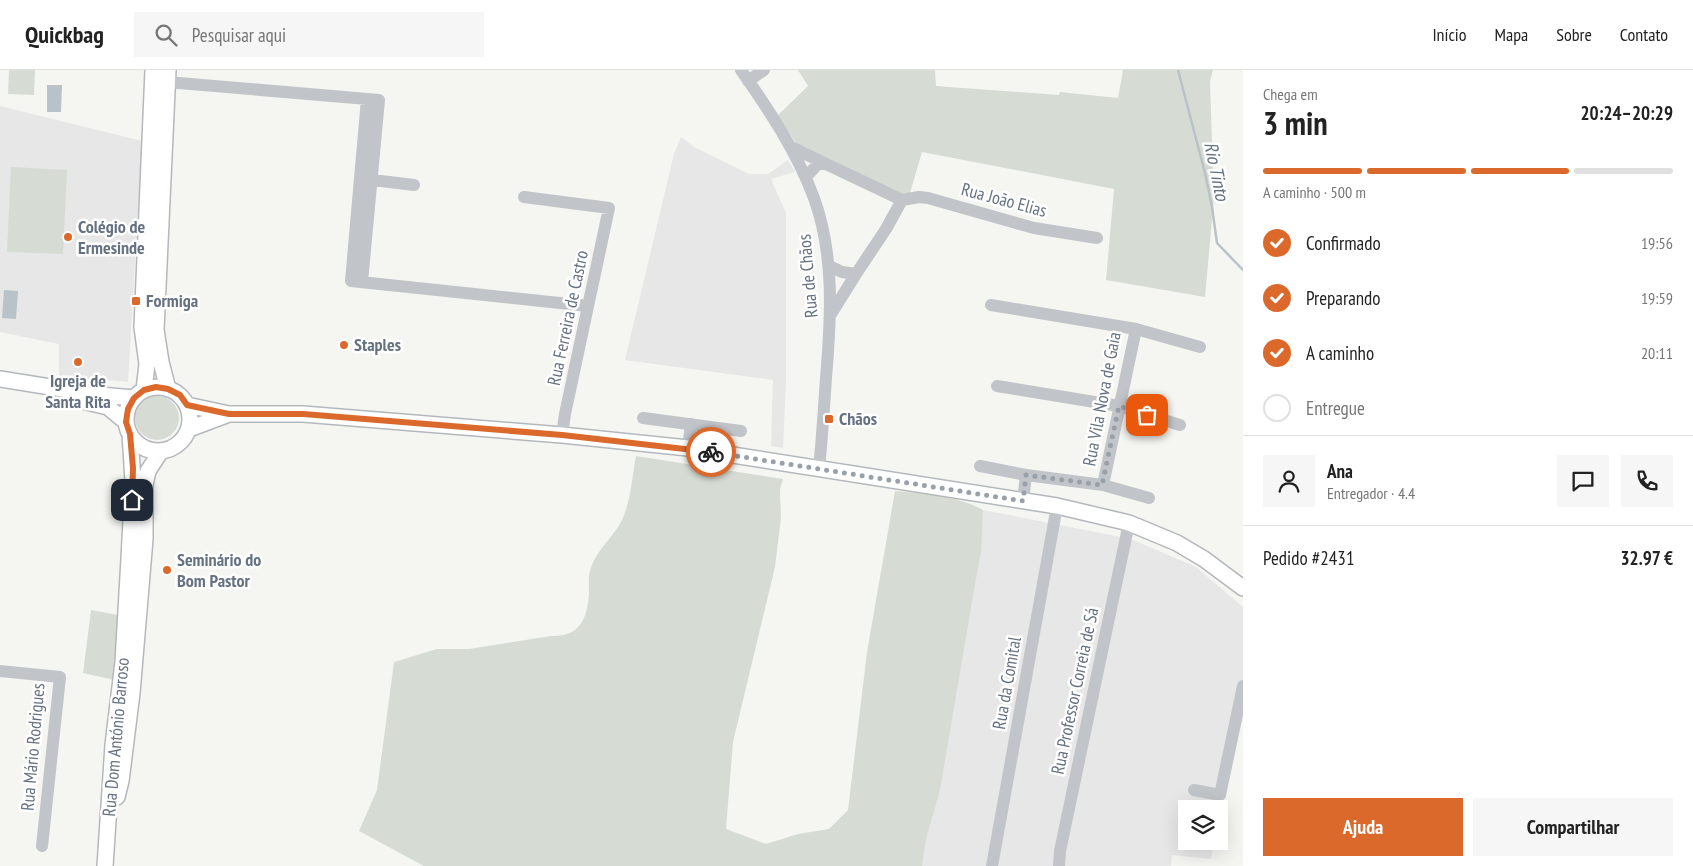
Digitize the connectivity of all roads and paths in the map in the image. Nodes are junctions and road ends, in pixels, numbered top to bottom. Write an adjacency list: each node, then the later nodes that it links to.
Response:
1 (153, 70): 7 (main road)
2 (741, 70): 5 (street, Rua de Chãos)
3 (764, 70): 5 (street)
4 (164, 74): 6 (street); 7 (street); 26 (main road)
5 (748, 81): 8 (street, Rua de Chãos)
6 (373, 100): 11 (street); 18 (street)
7 (152, 112): 28 (main road)
8 (791, 146): 9 (street); 10 (street, Rua de Chãos)
9 (824, 162): 10 (street); 14 (street)
10 (806, 177): 16 (street, Rua de Chãos)
11 (373, 180): 12 (street); 18 (street)
12 (414, 185)
13 (524, 197): 20 (street, Rua Ferreira de Castro)
14 (902, 200): 15 (street, Rua João Elias); 17 (street)
15 (1097, 238)
16 (829, 266): 17 (street); 21 (street, Rua de Chãos)
17 (856, 274): 21 (street)
18 (362, 282): 20 (street)
19 (991, 305): 22 (street, Rua Vila Nova de Gaia)
20 (588, 306): 38 (street, Rua Ferreira de Castro)
21 (831, 314): 42 (street, Rua de Chãos)
22 (1136, 328): 23 (street); 30 (street, Rua Vila Nova de Gaia)
23 (1200, 346)
24 (0, 379): 28 (main road)
25 (997, 386): 30 (street)
26 (168, 389): 28 (main road); 29 (main road)
27 (0, 390): 35 (main road)
28 (139, 394): 35 (main road)
29 (187, 405): 31 (main road); 36 (main road)
30 (1119, 406): 34 (street); 44 (street, Rua Vila Nova de Gaia)
31 (229, 414): 36 (main road); 38 (main road)
32 (643, 418): 33 (street)
33 (691, 424): 37 (street); 39 (street)
34 (1180, 425)
35 (128, 428): 40 (main road); 53 (main road, Rua Dom António Barroso)
36 (189, 429): 40 (main road)
37 (740, 431)
38 (562, 435): 39 (main road)
39 (688, 448): 42 (main road)
40 (161, 451): 53 (main road, Rua Dom António Barroso)
41 (980, 466): 43 (street, Rua Vila Nova de Gaia)
42 (819, 469): 46 (main road)
43 (1026, 475): 44 (street, Rua Vila Nova de Gaia); 46 (street)
44 (1102, 485): 45 (street)
45 (1149, 498)
46 (1023, 501): 47 (main road)
47 (1057, 506): 48 (main road); 56 (street, Rua da Comital)
48 (1129, 524): 49 (main road); 57 (street, Rua Professor Correia de Sá)
49 (1243, 588)
50 (0, 671): 54 (street, Rua Mário Rodrigues)
51 (1243, 686): 52 (street)
52 (1194, 790)
53 (108, 832): 55 (main road)
54 (42, 846)
55 (105, 866)
56 (992, 866)
57 (1059, 866)

